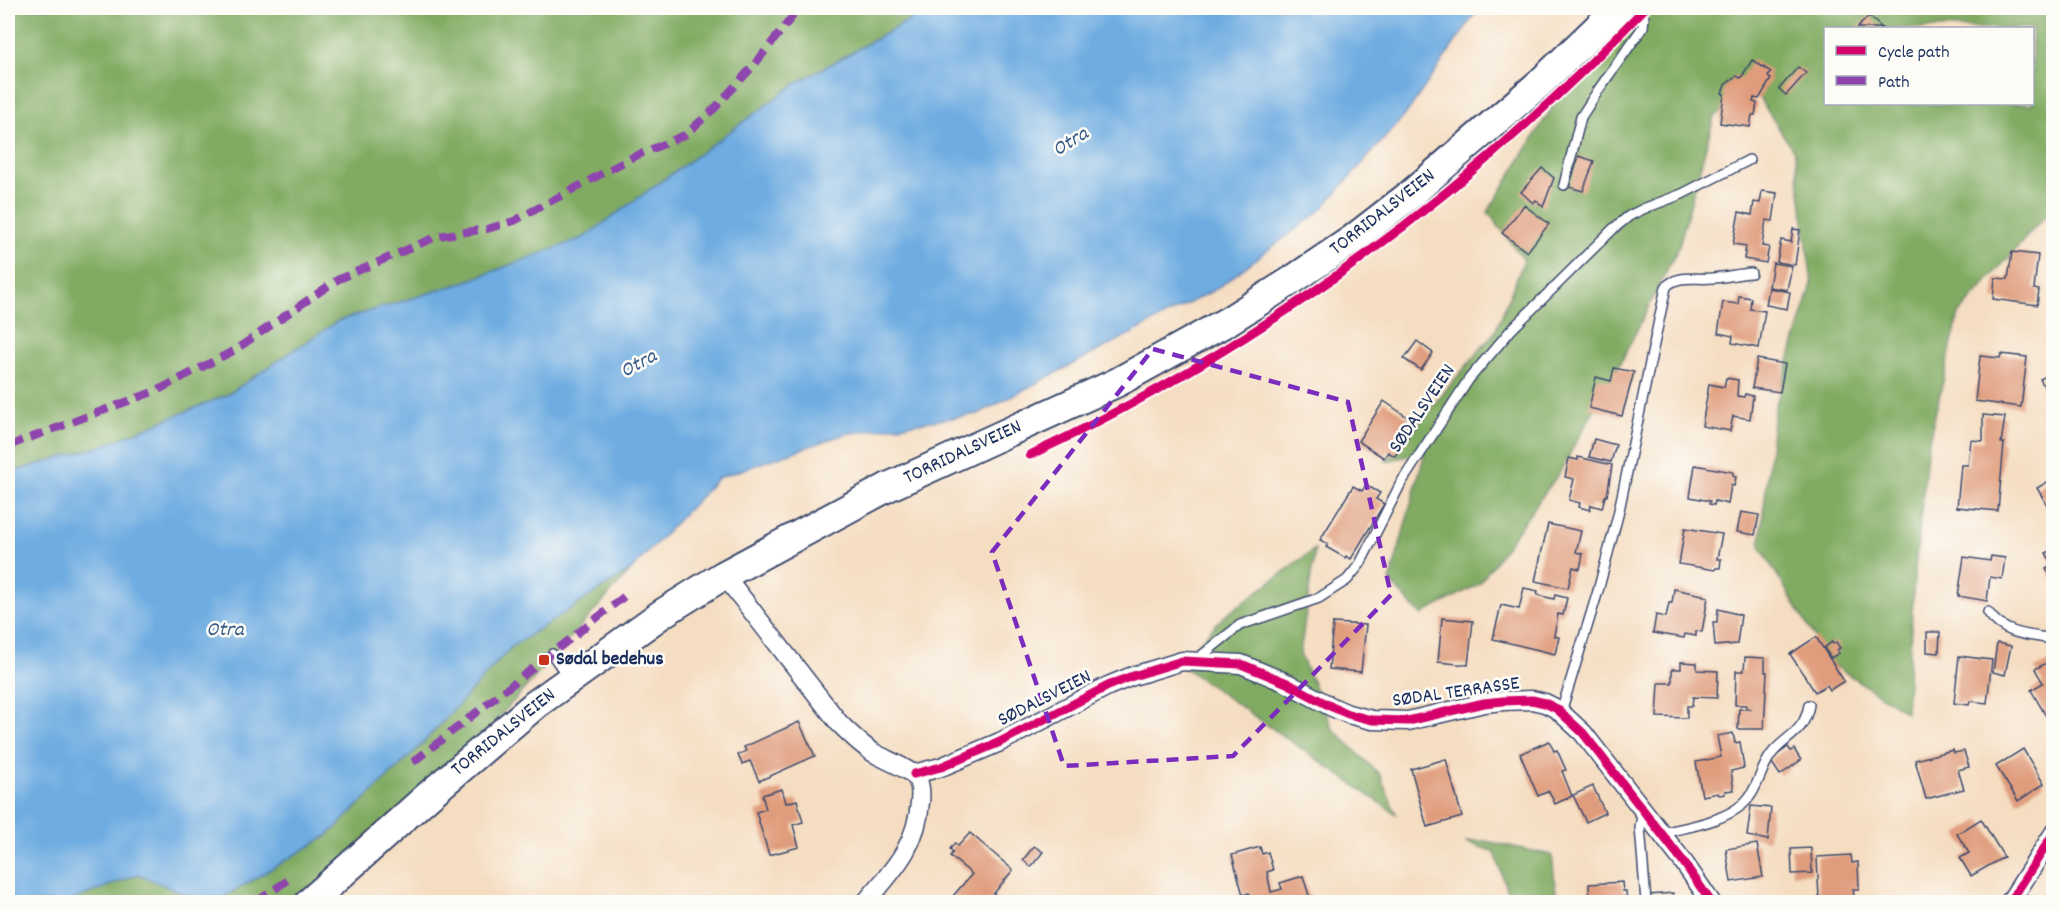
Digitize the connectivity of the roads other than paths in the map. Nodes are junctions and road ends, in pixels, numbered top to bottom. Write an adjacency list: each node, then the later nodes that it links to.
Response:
1 (1618, 8): 6 (main road, TORRIDALSVEIEN)
2 (1640, 8): 4 (lane)
3 (1749, 160): 10 (lane, SØDALSVEIEN)
4 (1563, 185)
5 (1751, 273): 13 (lane)
6 (724, 575): 11 (main road, TORRIDALSVEIEN); 14 (street)
7 (1988, 612): 8 (lane)
8 (2054, 639)
9 (552, 654): 11 (lane)
10 (1194, 661): 13 (street, SØDAL TERRASSE); 14 (street, SØDALSVEIEN)
11 (570, 680): 18 (main road, TORRIDALSVEIEN)
12 (1809, 705): 17 (lane)
13 (1561, 712): 15 (street, SØDAL TERRASSE)
14 (914, 774): 19 (street)
15 (1643, 811): 17 (street, SØDAL TERRASSE); 20 (lane)
16 (2054, 833): 22 (street)
17 (1662, 834): 21 (street, SØDAL TERRASSE)
18 (309, 903)
19 (866, 903)
20 (1646, 903)
21 (1711, 903)
22 (2010, 903)

